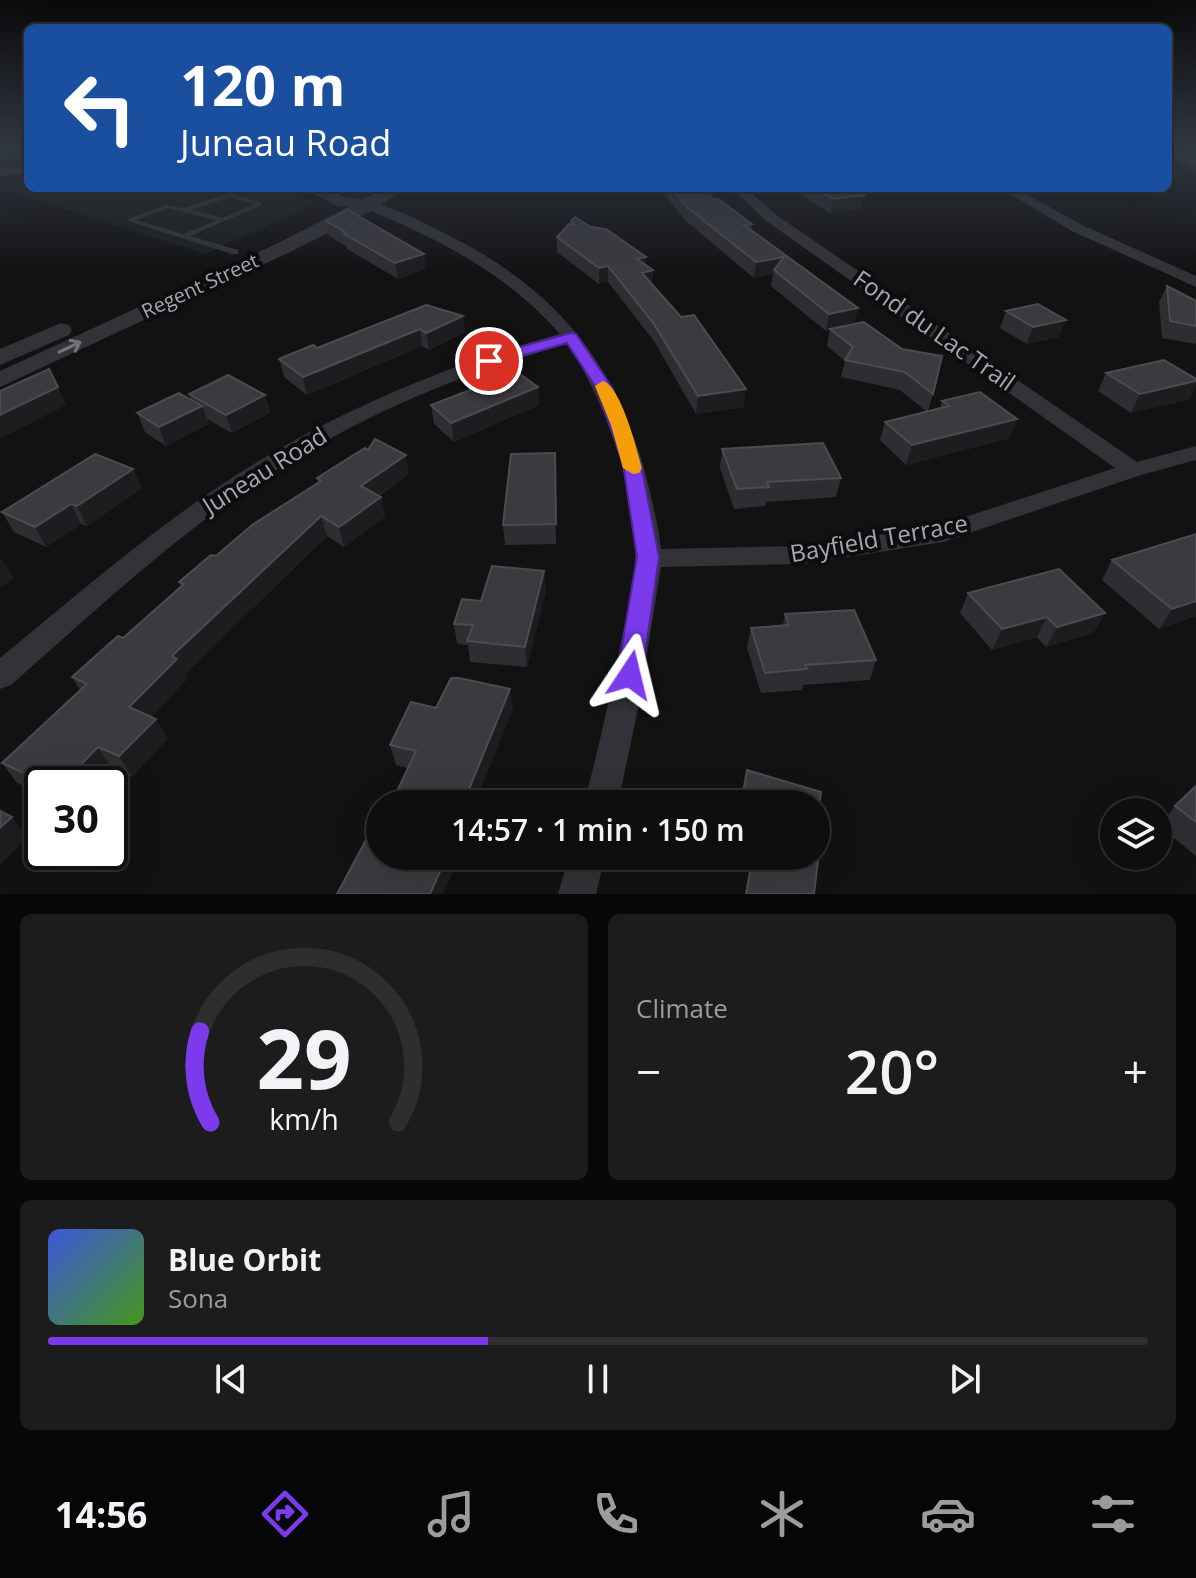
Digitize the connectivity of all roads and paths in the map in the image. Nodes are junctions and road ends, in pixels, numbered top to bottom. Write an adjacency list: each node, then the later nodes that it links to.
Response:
1 (240, 192): 4 (lane)
2 (742, 192): 15 (street, Fond du Lac Trail)
3 (1013, 192): 10 (street)
4 (230, 195): 6 (lane); 7 (lane)
5 (357, 195): 9 (street, Regent Street); 11 (street); 13 (street, Regent Street, one-way to 5)
6 (186, 209): 7 (lane); 8 (lane)
7 (224, 220): 8 (lane)
8 (184, 236): 9 (lane)
9 (235, 252): 12 (street, Regent Street)
10 (1196, 282)
11 (571, 337): 16 (street); 17 (street, Juneau Road)
12 (0, 358)
13 (0, 380)
14 (1196, 453): 15 (street, Bayfield Terrace)
15 (1133, 470): 16 (street, Bayfield Terrace)
16 (648, 557): 18 (street)
17 (0, 676)
18 (605, 790)
19 (583, 870): 20 (street)
20 (577, 894)

